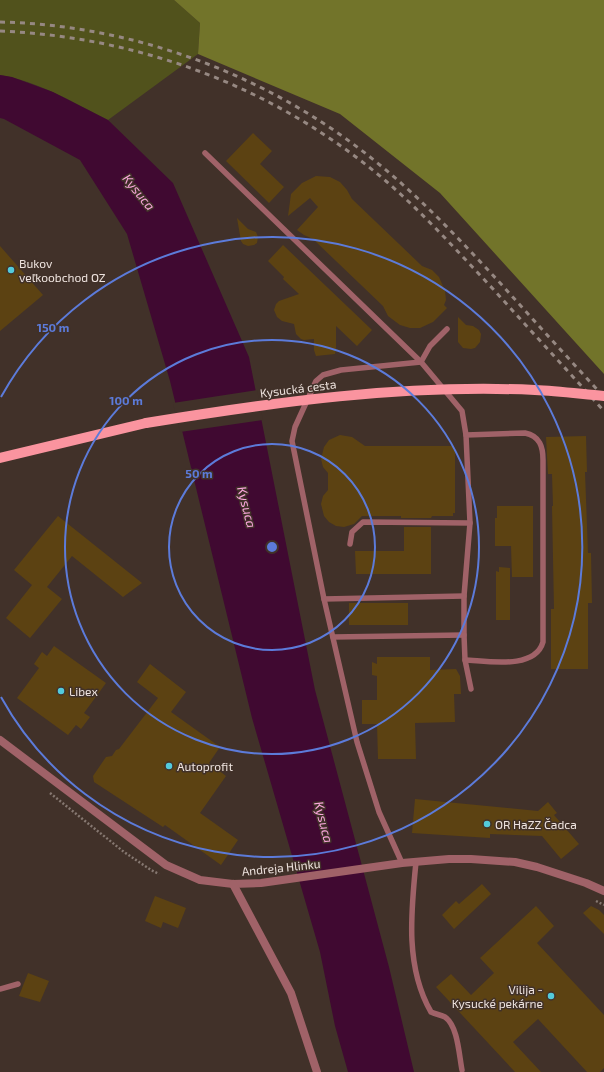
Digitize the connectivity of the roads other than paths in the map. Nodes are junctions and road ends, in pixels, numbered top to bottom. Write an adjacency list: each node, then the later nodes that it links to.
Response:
1 (204, 152): 3 (lane)
2 (448, 329): 3 (lane)
3 (421, 362): 5 (lane); 10 (lane)
4 (604, 396): 6 (main road, Kysucká cesta, bridge)
5 (466, 435): 7 (lane); 13 (lane)
6 (0, 458)
7 (470, 523): 8 (lane); 9 (lane)
8 (350, 544)
9 (464, 596): 10 (lane); 11 (lane)
10 (324, 599): 12 (lane)
11 (464, 635): 12 (lane); 13 (lane)
12 (333, 637): 17 (lane)
13 (466, 660): 14 (lane)
14 (471, 689)
15 (0, 740): 18 (street, Andreja Hlinku)
16 (416, 862): 17 (street, Andreja Hlinku); 19 (street, Andreja Hlinku); 22 (lane)
17 (402, 863): 18 (street, Andreja Hlinku)
18 (233, 884): 23 (street)
19 (604, 891)
20 (18, 984): 21 (lane)
21 (0, 989)
22 (462, 1070)
23 (316, 1072)

